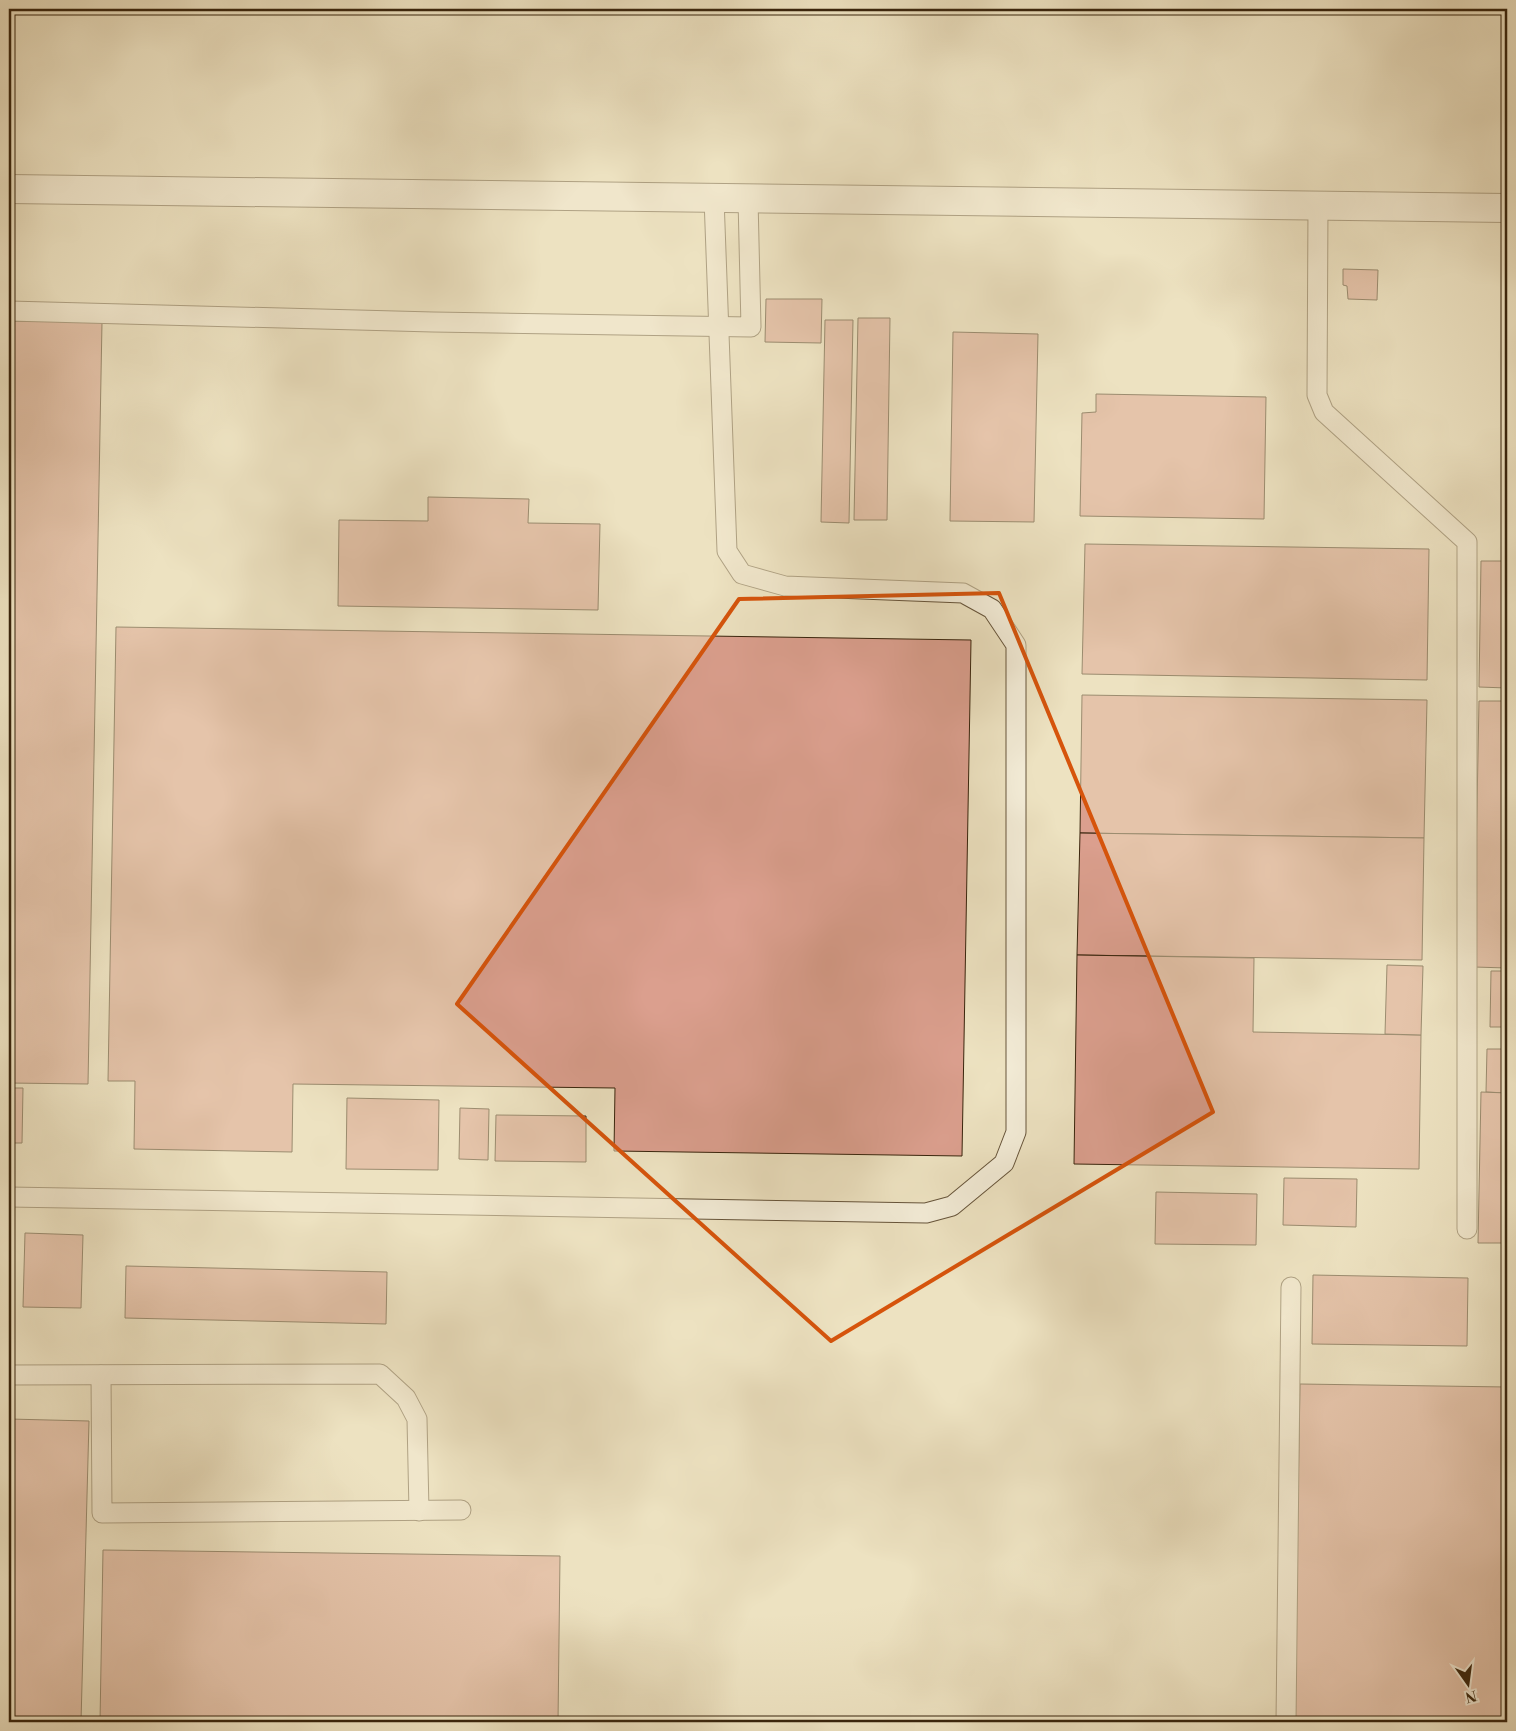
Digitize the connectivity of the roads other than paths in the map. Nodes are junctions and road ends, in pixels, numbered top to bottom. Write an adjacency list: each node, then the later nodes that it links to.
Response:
1 (9, 189): 2 (street)
2 (714, 198): 3 (street); 7 (lane)
3 (748, 199): 4 (street); 7 (lane)
4 (1318, 206): 5 (street); 9 (lane)
5 (1507, 208)
6 (9, 311): 7 (lane)
7 (719, 327): 8 (lane)
8 (9, 1197)
9 (1467, 1229)
10 (1291, 1287): 15 (lane)
11 (9, 1375): 12 (lane)
12 (101, 1375): 14 (lane); 14 (lane)
13 (461, 1510): 14 (lane)
14 (419, 1511)
15 (1286, 1722)

